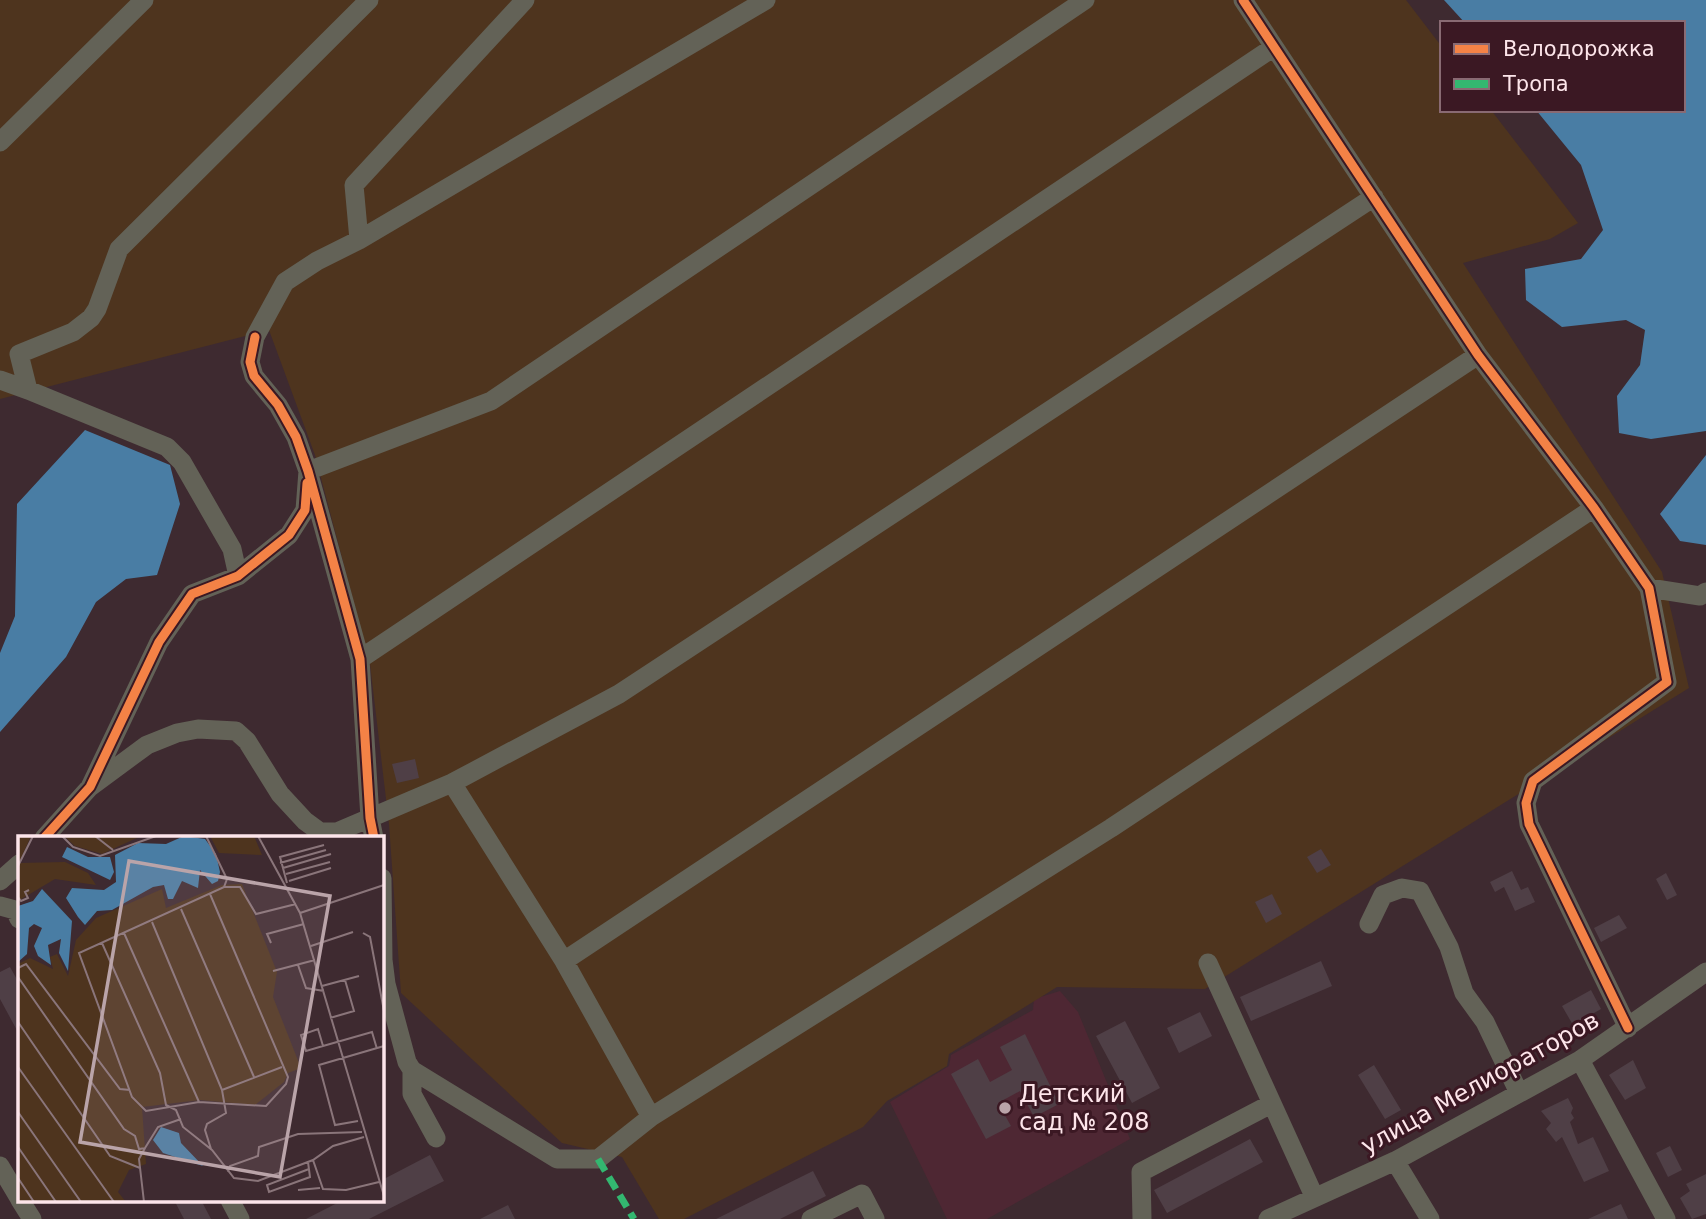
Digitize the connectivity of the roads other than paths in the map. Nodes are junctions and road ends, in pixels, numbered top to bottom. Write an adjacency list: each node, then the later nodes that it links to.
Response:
1 (144, 0): 8 (street)
2 (369, 0): 13 (street)
3 (525, 0): 10 (street)
4 (766, 0): 10 (street)
5 (1085, 0): 14 (street)
6 (1244, 0): 7 (street)
7 (1275, 47): 9 (street); 19 (street)
8 (0, 142)
9 (1374, 197): 11 (street); 20 (street)
10 (359, 240): 14 (street)
11 (1478, 355): 15 (street); 30 (street)
12 (0, 380): 13 (street)
13 (28, 390): 16 (street)
14 (308, 471): 16 (street); 19 (street)
15 (1594, 508): 17 (street); 38 (street)
16 (238, 576): 21 (street)
17 (1650, 588): 18 (street); 33 (street)
18 (1706, 592)
19 (360, 659): 22 (street)
20 (452, 783): 22 (street); 30 (street)
21 (90, 787): 22 (street); 23 (street)
22 (372, 828)
23 (46, 836)
24 (18, 865): 25 (street)
25 (0, 881)
26 (0, 906): 27 (street)
27 (18, 917)
28 (1369, 924): 36 (street)
29 (383, 960): 35 (street)
30 (564, 961): 38 (street)
31 (1208, 963): 37 (street)
32 (1706, 972): 33 (street, улица Мелиораторов)
33 (1628, 1028): 34 (street, улица Мелиораторов)
34 (1580, 1060): 36 (street, улица Мелиораторов); 53 (street)
35 (412, 1070): 38 (street); 39 (street)
36 (1519, 1093): 40 (street, улица Мелиораторов)
37 (1271, 1104): 43 (street); 50 (street)
38 (651, 1117)
39 (436, 1138)
40 (1395, 1161): 43 (street, улица Мелиораторов); 52 (street)
41 (0, 1166): 42 (street)
42 (18, 1196)
43 (1314, 1196): 51 (street, улица Мелиораторов)
44 (22, 1202): 46 (street)
45 (231, 1202): 47 (street)
46 (32, 1219)
47 (240, 1219)
48 (811, 1219): 49 (street)
49 (875, 1219)
50 (1142, 1219)
51 (1268, 1219)
52 (1430, 1219)
53 (1666, 1219)

